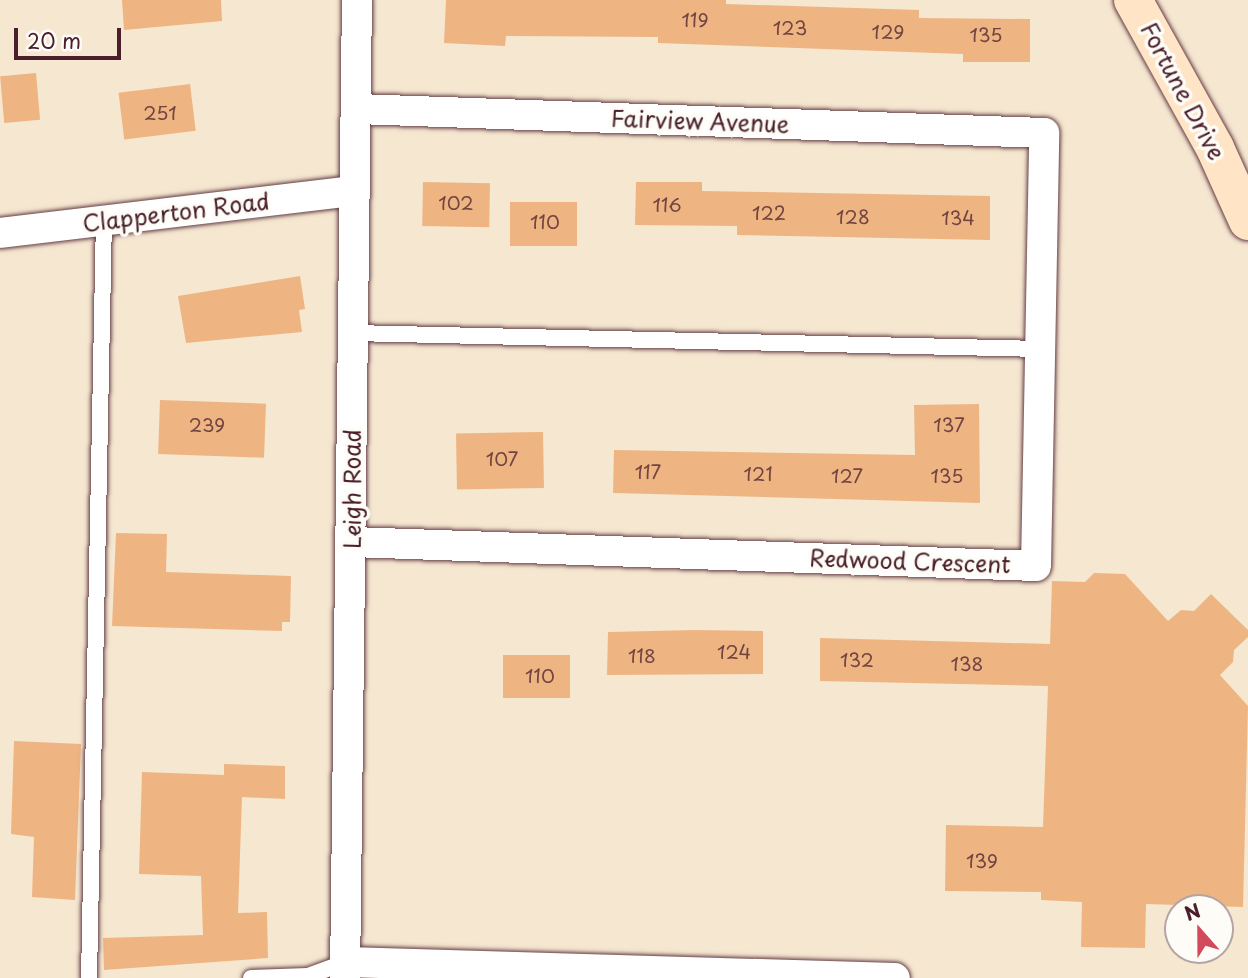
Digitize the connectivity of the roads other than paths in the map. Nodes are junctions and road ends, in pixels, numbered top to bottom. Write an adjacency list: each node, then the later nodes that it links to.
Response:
1 (356, 0): 3 (street, Leigh Road)
2 (1133, 0): 7 (main road, Fortune Drive)
3 (356, 108): 4 (street, Fairview Avenue); 5 (street, Leigh Road)
4 (1044, 134): 10 (street, Redwood Crescent)
5 (352, 191): 6 (street, Clapperton Road); 9 (street, Leigh Road)
6 (104, 220): 8 (street, Clapperton Road); 13 (lane)
7 (1248, 221)
8 (0, 233)
9 (352, 334): 10 (lane); 11 (street, Leigh Road)
10 (1040, 349): 11 (street, Redwood Crescent)
11 (352, 542): 12 (street, Leigh Road)
12 (346, 970): 14 (lane); 15 (street)
13 (89, 978)
14 (251, 978)
15 (895, 978)

